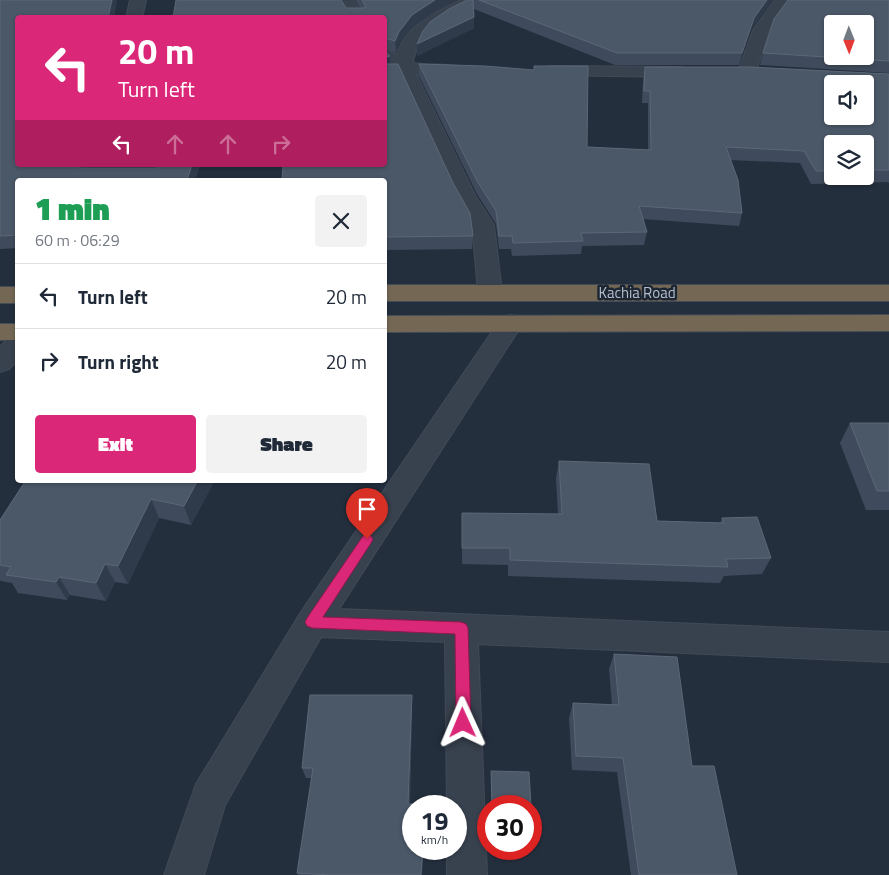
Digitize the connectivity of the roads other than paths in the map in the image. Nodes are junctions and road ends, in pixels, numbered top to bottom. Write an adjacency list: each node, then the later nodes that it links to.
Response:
1 (138, 0): 5 (street)
2 (344, 0): 6 (street)
3 (474, 0): 8 (street)
4 (783, 0): 13 (street)
5 (135, 15)
6 (356, 15)
7 (387, 56): 8 (street)
8 (404, 66): 9 (street); 15 (street)
9 (470, 71)
10 (529, 71): 11 (street)
11 (697, 72)
12 (727, 72): 13 (street)
13 (747, 72): 14 (street)
14 (766, 73)
15 (490, 292): 16 (highway, Kachia Road); 17 (highway, Kachia Road)
16 (387, 293)
17 (889, 293)
18 (0, 295): 19 (highway)
19 (15, 295)
20 (511, 323): 21 (highway, Kachia Road); 22 (highway, Kachia Road); 27 (street)
21 (889, 323)
22 (387, 324)
23 (0, 332): 24 (highway)
24 (15, 332)
25 (15, 346): 26 (street)
26 (0, 363)
27 (312, 622): 28 (street); 30 (street)
28 (461, 628): 29 (street); 31 (street)
29 (889, 647)
30 (184, 875)
31 (467, 875)

